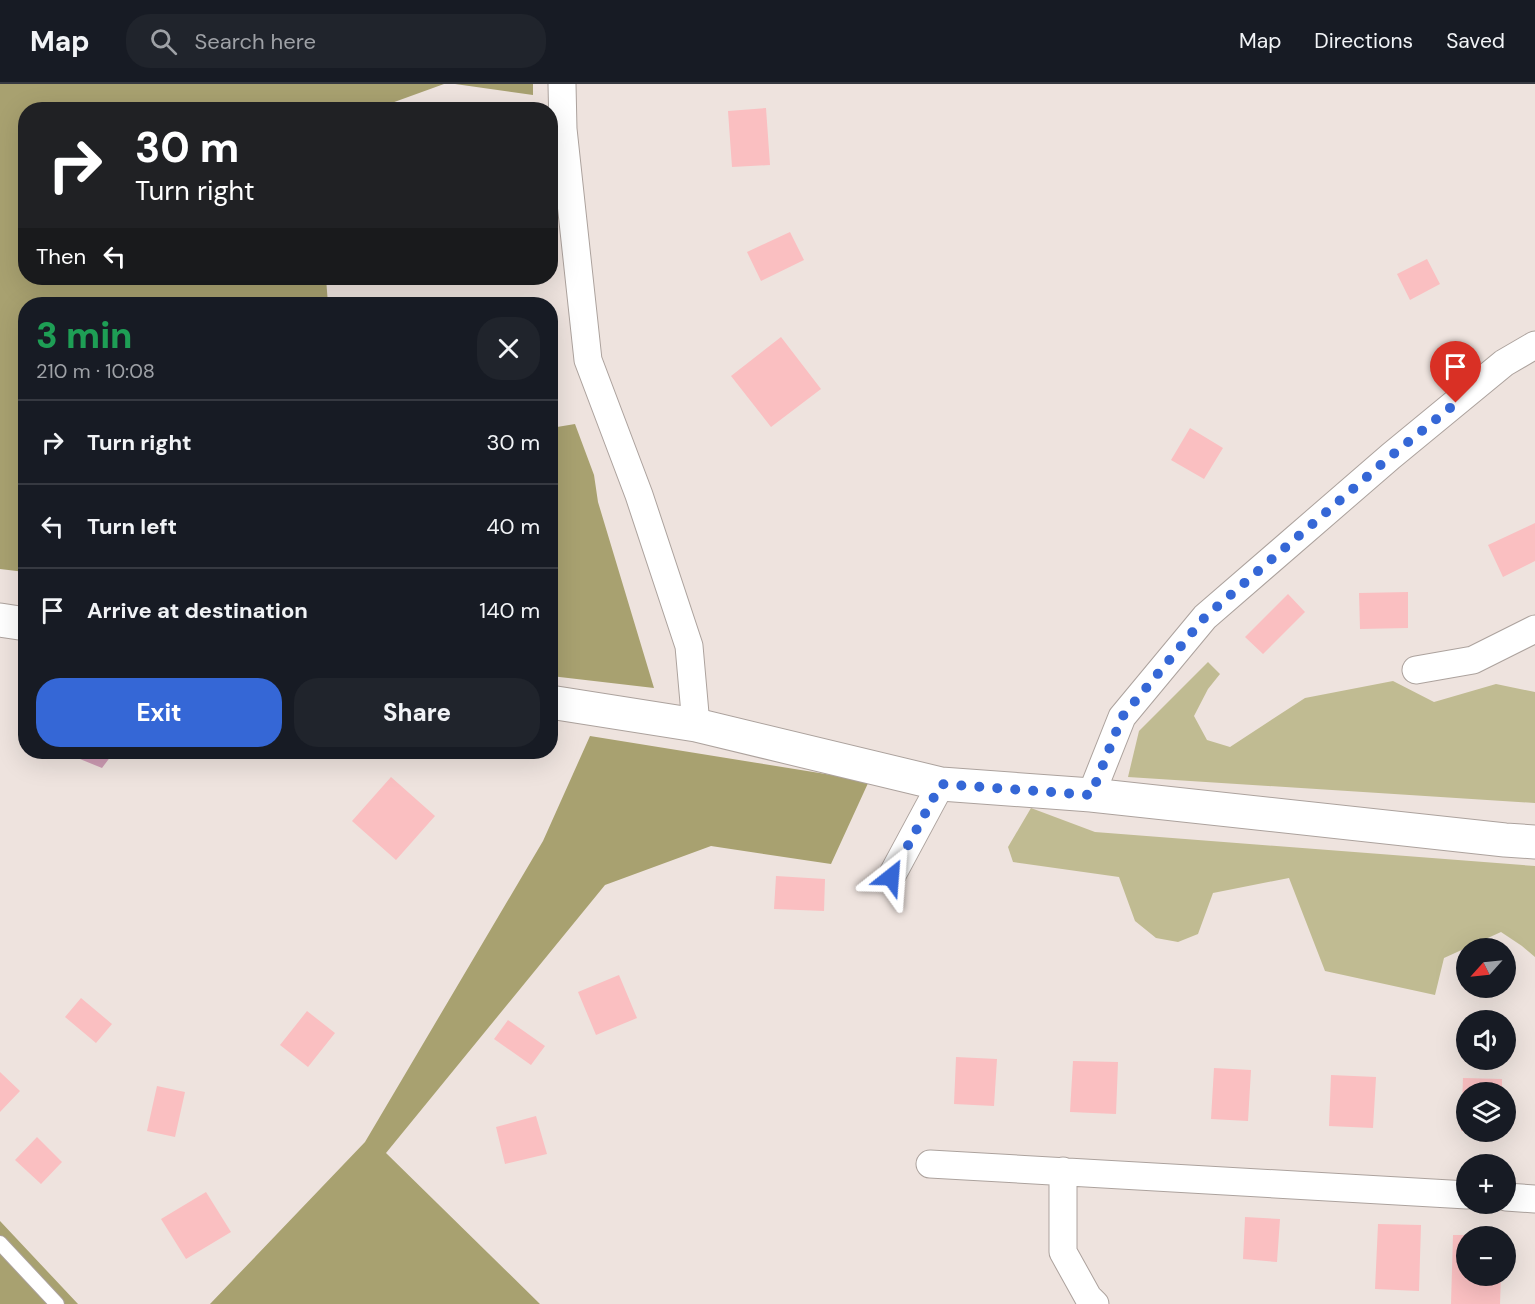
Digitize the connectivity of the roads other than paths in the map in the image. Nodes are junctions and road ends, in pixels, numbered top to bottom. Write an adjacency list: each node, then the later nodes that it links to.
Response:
1 (562, 84): 8 (street)
2 (1535, 345): 10 (street)
3 (0, 620): 4 (street)
4 (18, 623)
5 (1535, 629): 6 (street)
6 (1416, 670)
7 (558, 703): 8 (street)
8 (696, 725): 9 (street)
9 (941, 784): 10 (street); 12 (street)
10 (1091, 795): 11 (street)
11 (1535, 842)
12 (891, 877)
13 (930, 1164): 14 (street)
14 (1063, 1171): 15 (street); 20 (street)
15 (1456, 1194)
16 (1516, 1198): 17 (street)
17 (1535, 1199)
18 (0, 1243): 19 (lane)
19 (57, 1304)
20 (1095, 1304)

